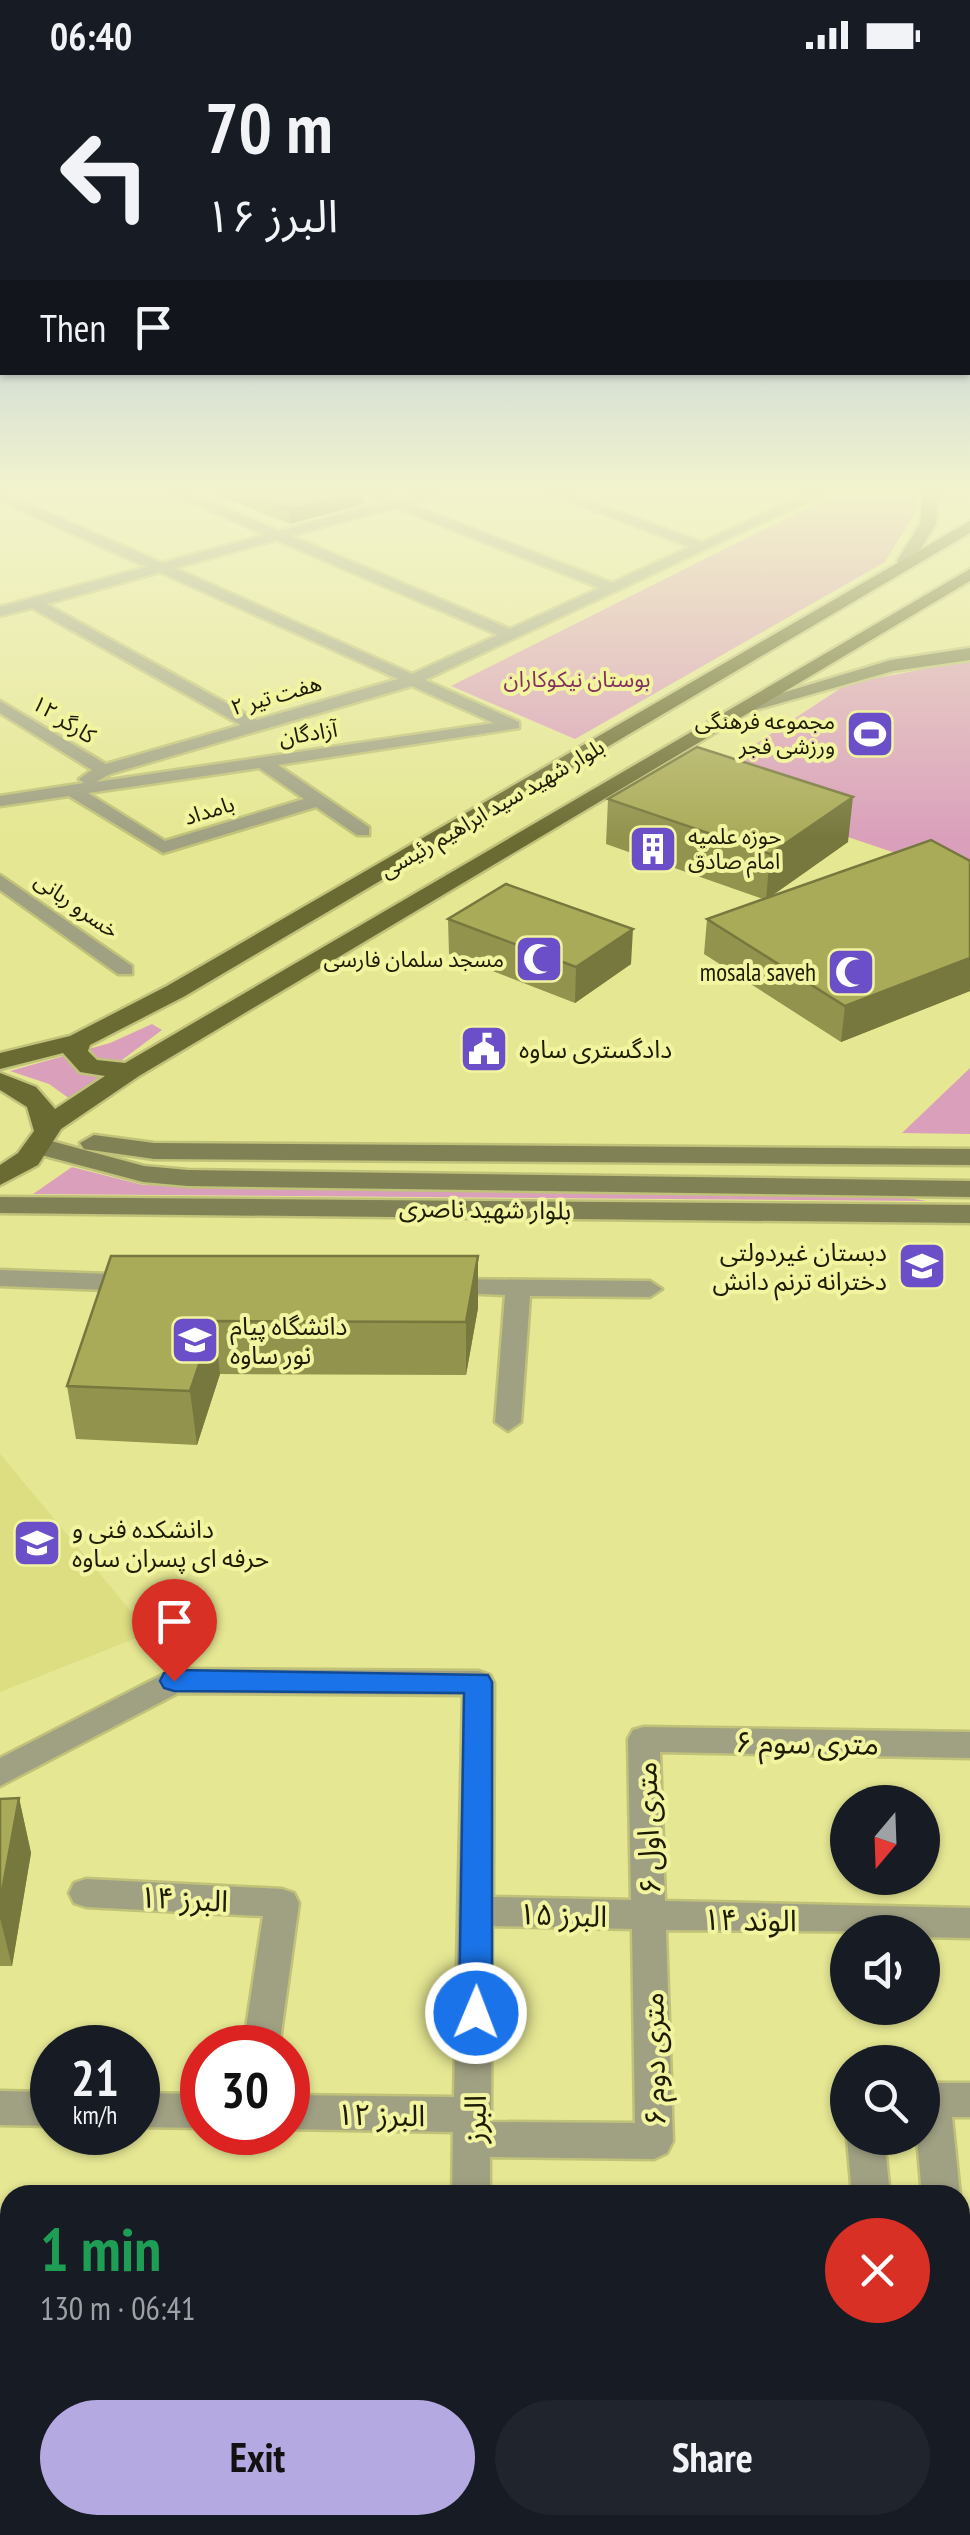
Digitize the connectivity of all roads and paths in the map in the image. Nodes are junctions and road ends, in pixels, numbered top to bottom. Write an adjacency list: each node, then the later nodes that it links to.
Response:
1 (43, 607): 12 (street)
2 (244, 607): 9 (street)
3 (446, 607): 7 (street)
4 (573, 607): 7 (street, هفت تیر ۲)
5 (828, 607): 21 (main road, بلوار شهید سید ابراهیم رئیسی)
6 (915, 607): 10 (main road, بلوار شهید سید ابراهیم رئیسی)
7 (509, 634): 9 (street, هفت تیر ۲)
8 (970, 654): 10 (main road)
9 (410, 681): 12 (street, هفت تیر ۲); 13 (street, آزادگان)
10 (752, 705): 23 (main road, بلوار شهید سید ابراهیم رئیسی)
11 (0, 706): 14 (street, کارگر ۱۲)
12 (252, 724): 14 (street, هفت تیر ۲)
13 (262, 762): 15 (street, آزادگان); 17 (street)
14 (104, 770): 15 (street, هفت تیر ۲)
15 (71, 790): 16 (street, آزادگان); 17 (street, بامداد)
16 (0, 801)
17 (316, 801): 18 (street)
18 (363, 831)
19 (0, 881): 20 (street, خسرو ربانی)
20 (126, 970)
21 (79, 1041): 22 (main road, بلوار شهید سید ابراهیم رئیسی); 23 (main road)
22 (0, 1061)
23 (130, 1071): 25 (main road, بلوار شهید سید ابراهیم رئیسی)
24 (0, 1080): 25 (main road)
25 (45, 1135): 26 (main road); 27 (main road, بلوار شهید سید ابراهیم رئیسی); 28 (main road, بلوار شهید ناصری)
26 (970, 1157)
27 (0, 1176)
28 (970, 1189)
29 (0, 1205): 30 (main road, بلوار شهید ناصری)
30 (964, 1215)
31 (0, 1278): 32 (street)
32 (162, 1283)
33 (418, 1286): 34 (street)
34 (518, 1288): 35 (street); 36 (street)
35 (650, 1289)
36 (508, 1422)
37 (644, 1739): 38 (street, ۶ متری سوم); 42 (street, ۶ متری اول)
38 (970, 1746)
39 (0, 1773): 41 (street, البرز)
40 (86, 1893): 44 (street, البرز ۱۴)
41 (476, 1911): 42 (street, البرز ۱۵); 50 (street, البرز)
42 (650, 1917): 43 (street, الوند ۱۴); 50 (street, ۶ متری دوم)
43 (970, 1922)
44 (263, 2025)
45 (940, 2100): 46 (street)
46 (970, 2100)
47 (0, 2108): 48 (street)
48 (30, 2109)
49 (310, 2114): 50 (street, البرز ۱۲)
50 (474, 2127): 53 (street, البرز)
51 (867, 2155): 54 (street)
52 (935, 2155): 55 (street)
53 (471, 2185)
54 (870, 2185)
55 (939, 2185)

